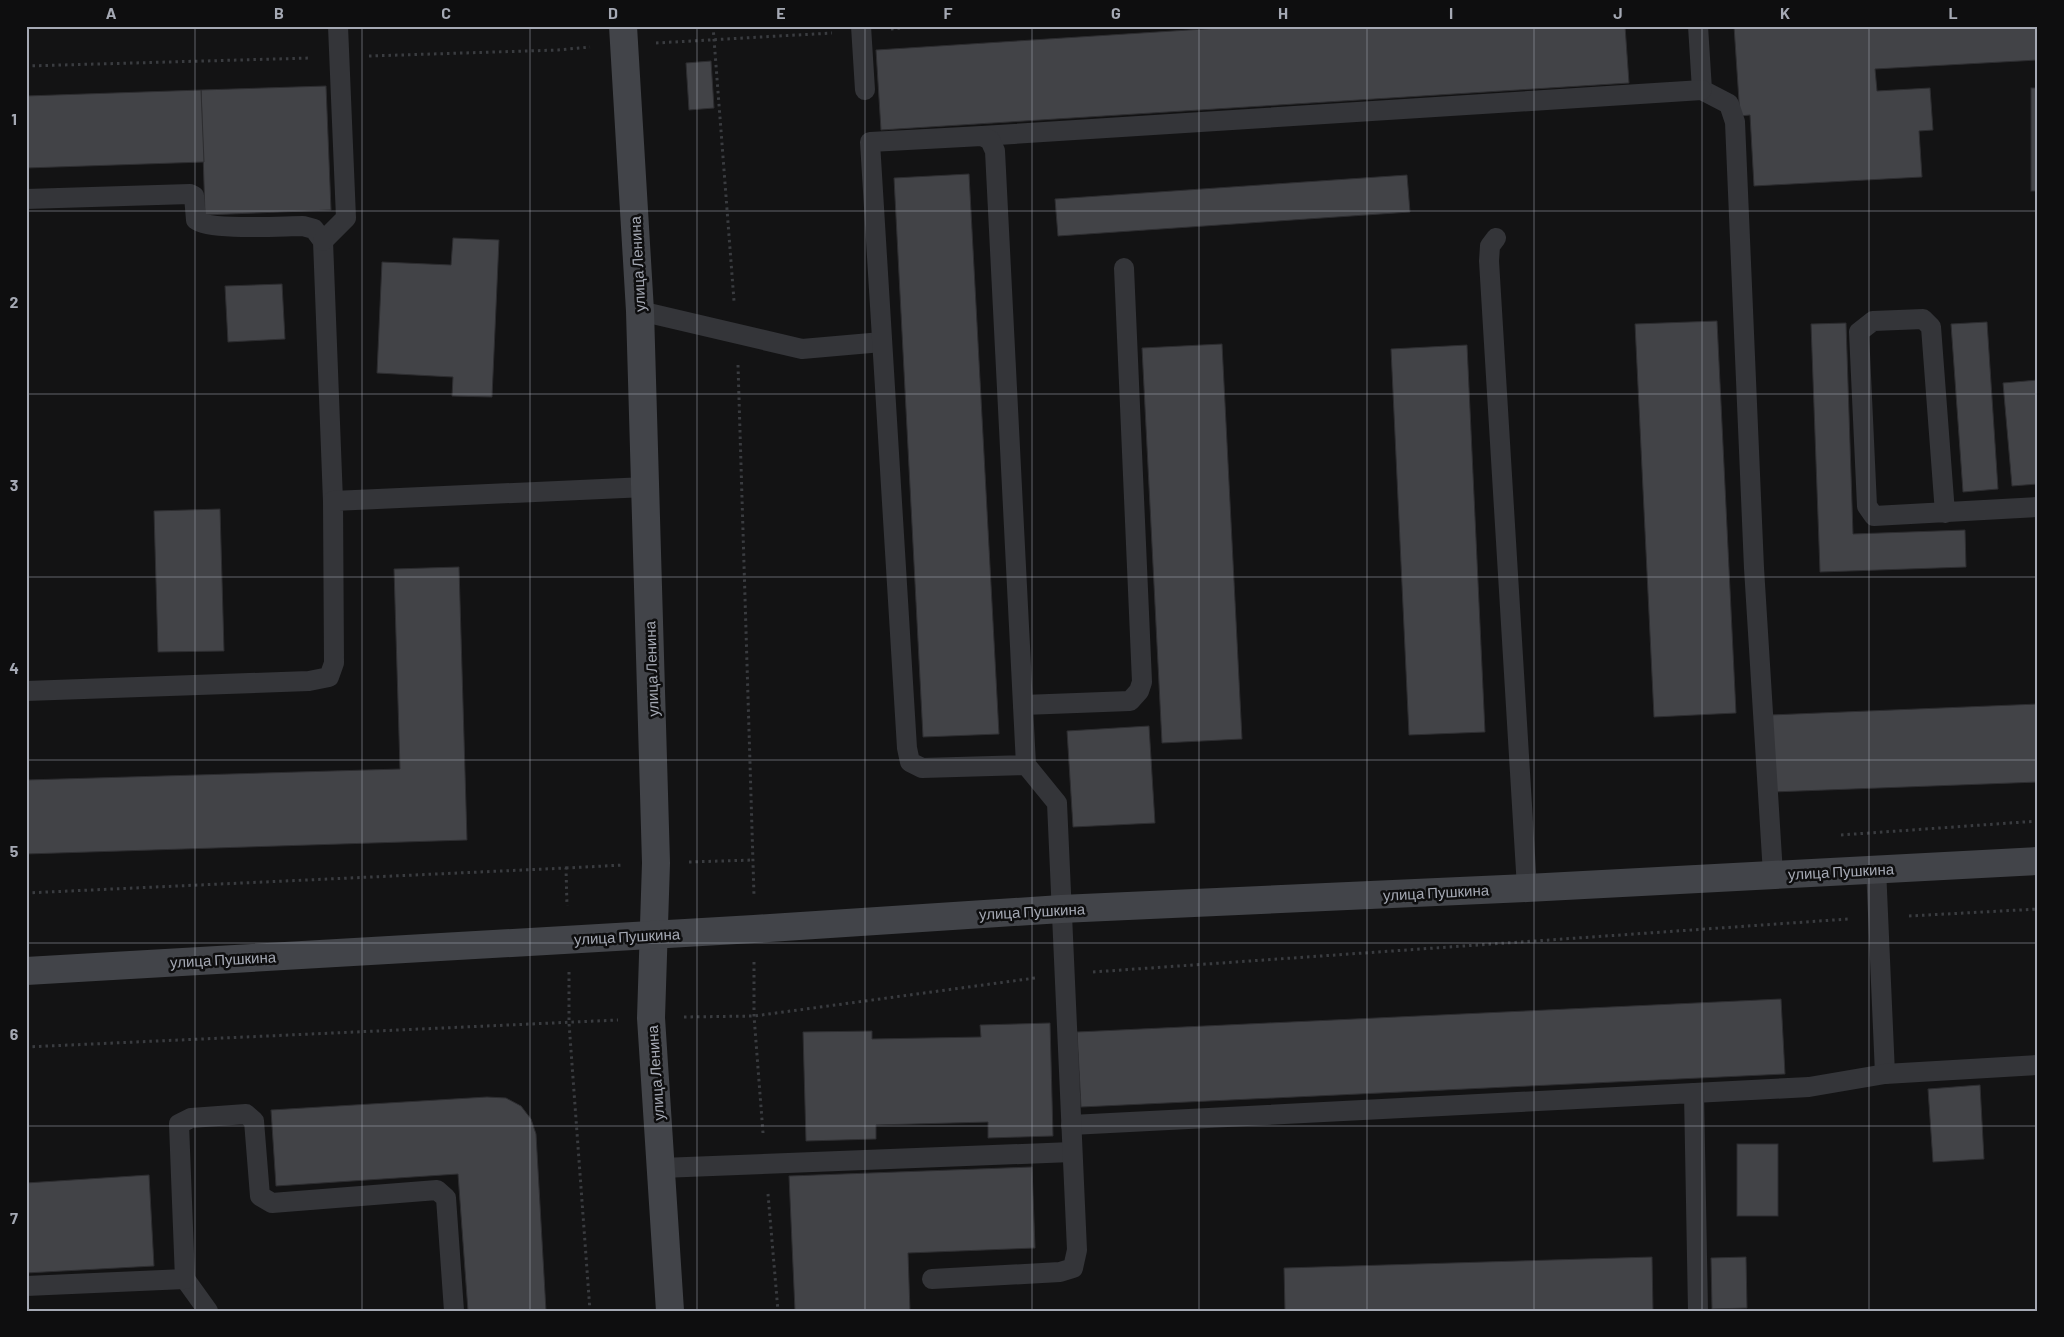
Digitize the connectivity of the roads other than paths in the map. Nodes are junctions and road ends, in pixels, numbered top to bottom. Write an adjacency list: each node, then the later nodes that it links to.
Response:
1 (338, 26): 10 (lane)
2 (624, 26): 12 (main road, улица Ленина)
3 (1698, 26): 6 (lane)
4 (861, 29): 5 (lane)
5 (865, 90)
6 (1702, 90): 7 (lane); 23 (lane)
7 (982, 136): 13 (lane); 19 (lane)
8 (26, 199): 10 (lane)
9 (1496, 238): 24 (lane)
10 (323, 241): 15 (lane)
11 (1124, 268): 19 (lane)
12 (640, 311): 13 (lane); 14 (main road, улица Ленина)
13 (882, 342): 20 (lane)
14 (646, 487): 15 (lane); 26 (main road, улица Ленина)
15 (333, 501): 18 (lane)
16 (2038, 507): 17 (lane)
17 (1944, 514): 17 (lane)
18 (26, 691)
19 (1022, 705): 20 (lane)
20 (1026, 765): 25 (lane)
21 (2038, 861): 22 (main road, улица Пушкина)
22 (1876, 868): 23 (main road, улица Пушкина); 29 (lane)
23 (1773, 874): 24 (main road, улица Пушкина)
24 (1527, 888): 25 (main road, улица Пушкина)
25 (1061, 909): 26 (main road, улица Пушкина); 31 (lane)
26 (655, 934): 27 (main road, улица Пушкина); 33 (main road, улица Ленина)
27 (26, 971)
28 (2038, 1065): 29 (lane)
29 (1885, 1074): 30 (lane)
30 (1694, 1093): 31 (lane); 40 (lane)
31 (1071, 1125): 32 (lane)
32 (1072, 1152): 33 (lane); 35 (lane)
33 (661, 1168): 39 (main road, улица Ленина)
34 (185, 1279): 36 (lane); 37 (lane); 38 (lane)
35 (932, 1279)
36 (26, 1286)
37 (208, 1311)
38 (454, 1311)
39 (670, 1311)
40 (1698, 1311)

